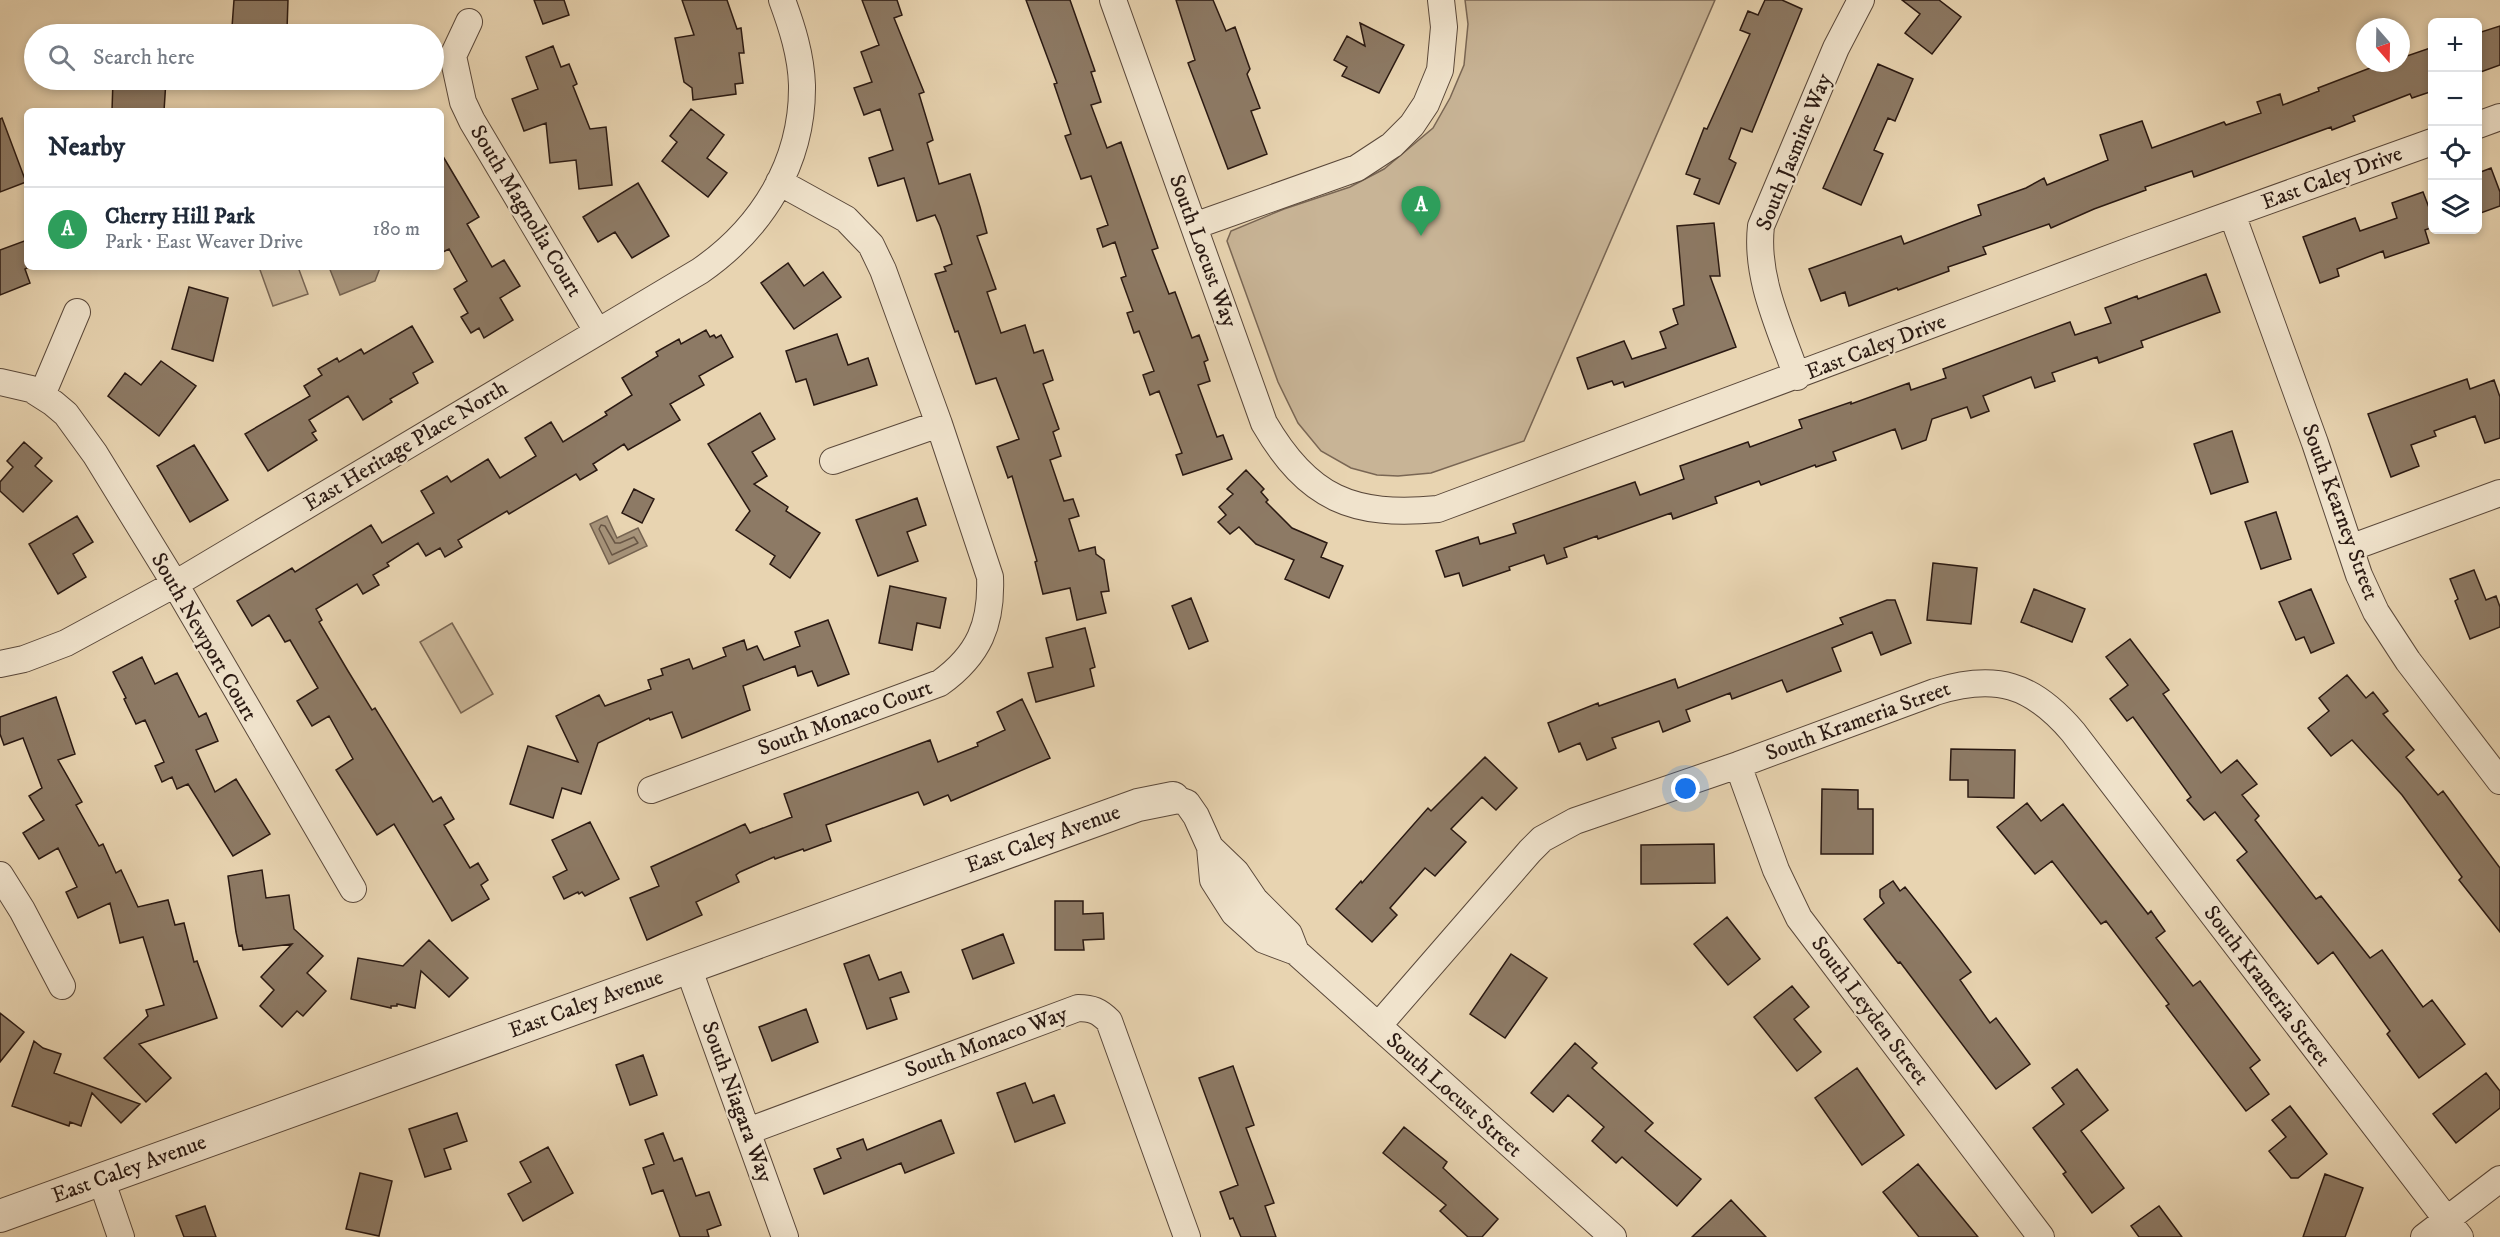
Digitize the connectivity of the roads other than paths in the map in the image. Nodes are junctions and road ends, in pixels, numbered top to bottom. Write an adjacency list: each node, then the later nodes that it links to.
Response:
1 (782, 0): 9 (street, East Heritage Place North)
2 (1113, 0): 11 (street, South Locust Way)
3 (1441, 0): 11 (street)
4 (1861, 0): 14 (street, South Jasmine Way)
5 (469, 22): 13 (street, South Magnolia Court)
6 (2500, 117): 7 (street)
7 (2482, 124)
8 (2428, 144): 10 (street, East Caley Drive)
9 (779, 182): 13 (street, East Heritage Place North); 17 (street, South Monaco Court)
10 (2232, 214): 14 (street, East Caley Drive); 21 (street, South Kearney Street)
11 (1194, 226): 19 (street, South Locust Way)
12 (77, 312): 16 (street)
13 (597, 331): 22 (street, East Heritage Place North)
14 (1797, 376): 19 (street, East Caley Drive)
15 (0, 382): 16 (street, South Newport Court)
16 (42, 395): 22 (street, South Newport Court)
17 (939, 424): 18 (street); 26 (street, South Monaco Court)
18 (834, 461)
19 (1318, 487)
20 (2500, 493): 21 (street)
21 (2350, 548): 25 (street, South Kearney Street)
22 (175, 584): 23 (street, East Heritage Place North); 29 (street, South Newport Court)
23 (0, 664)
24 (1738, 765): 32 (street, South Krameria Street); 37 (street, South Krameria Street); 42 (street, South Leyden Street)
25 (2500, 781)
26 (651, 790)
27 (1173, 798): 30 (street, East Caley Avenue); 32 (street, South Locust Street)
28 (0, 875): 31 (street)
29 (353, 890)
30 (688, 967): 33 (street, South Niagara Way); 34 (street, East Caley Avenue)
31 (62, 986)
32 (1378, 1026): 41 (street, South Locust Street)
33 (748, 1131): 39 (street, South Niagara Way); 40 (street, South Monaco Way)
34 (101, 1179): 36 (street, East Caley Avenue); 38 (street)
35 (2500, 1179): 37 (street)
36 (0, 1216)
37 (2454, 1228): 43 (street)
38 (121, 1237)
39 (785, 1237)
40 (1187, 1237)
41 (1613, 1237)
42 (2041, 1237)
43 (2424, 1237)

